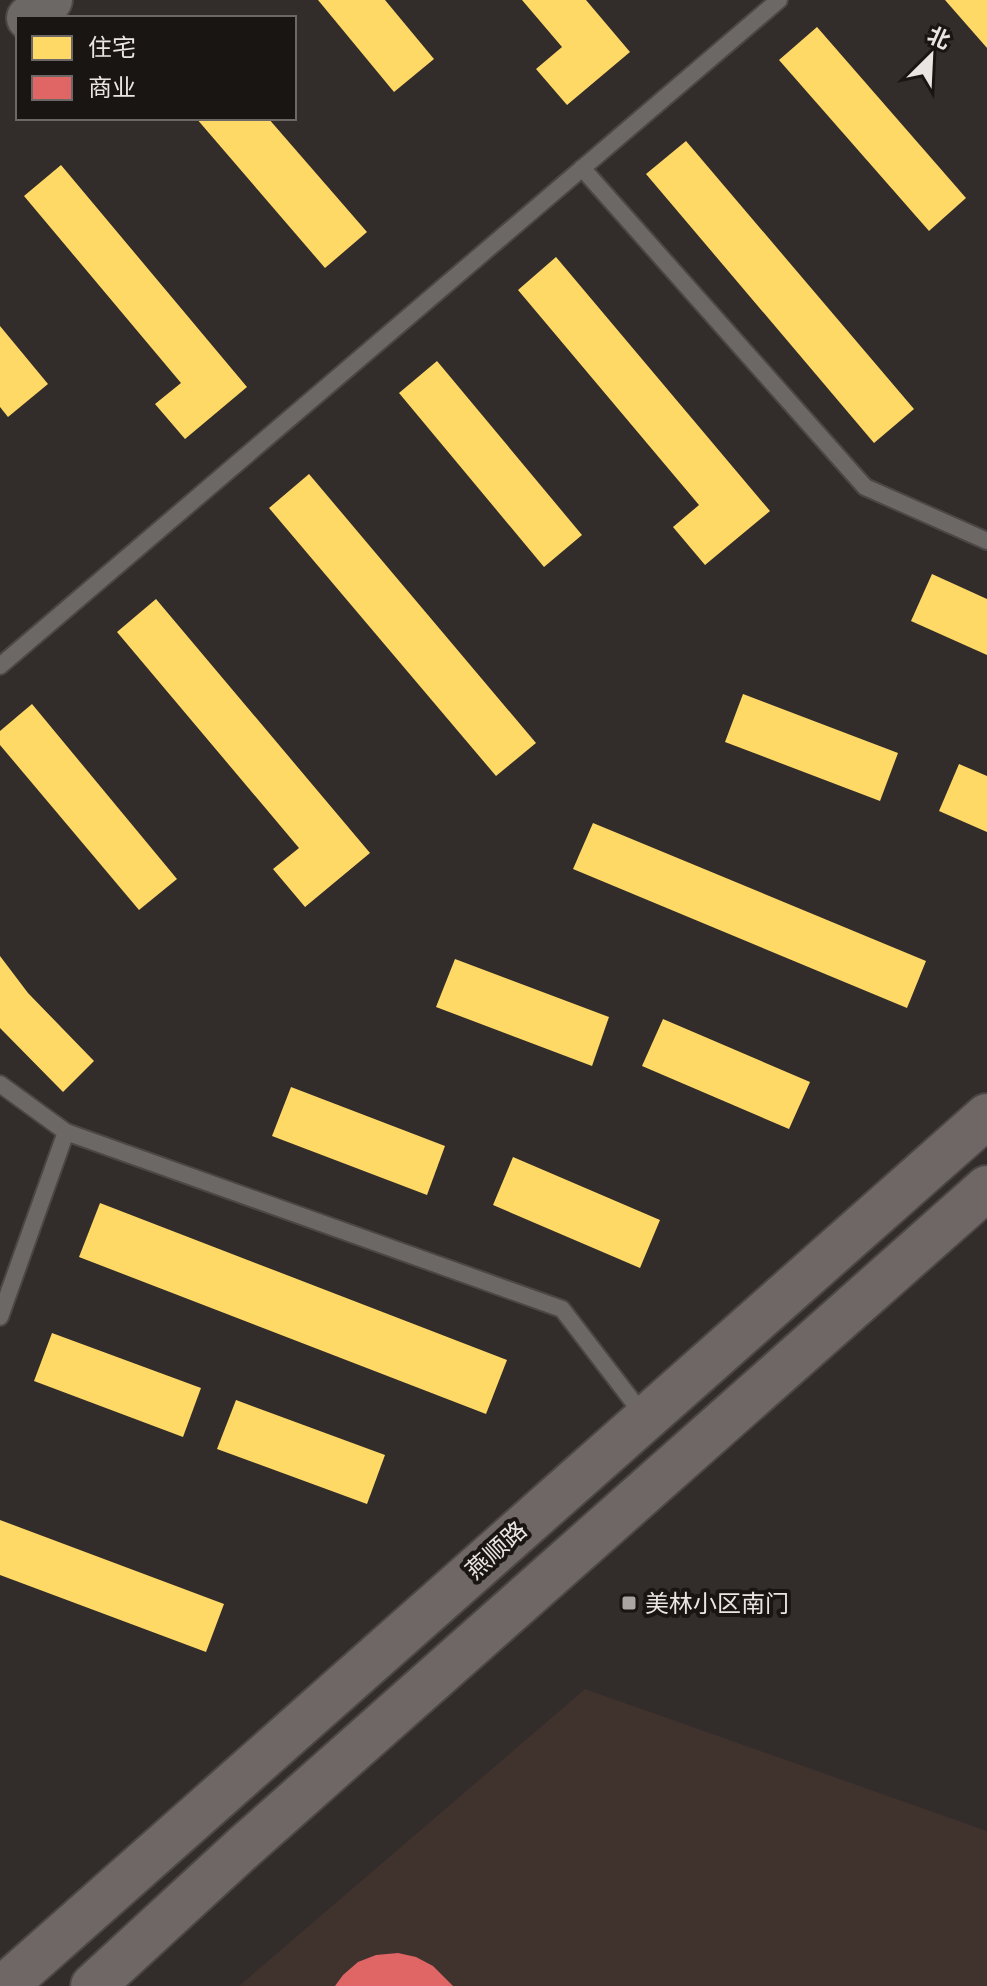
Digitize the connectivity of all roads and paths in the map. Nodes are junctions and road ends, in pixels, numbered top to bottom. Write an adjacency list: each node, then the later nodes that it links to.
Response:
1 (50, 0): 3 (street)
2 (779, 0): 6 (lane)
3 (31, 16)
4 (16, 29): 5 (street)
5 (0, 43)
6 (582, 168): 7 (lane); 8 (lane)
7 (987, 541)
8 (0, 666)
9 (0, 1084): 11 (lane)
10 (987, 1116): 14 (main road, 燕顺路)
11 (66, 1132): 13 (lane); 14 (lane)
12 (987, 1188): 16 (main road)
13 (0, 1317)
14 (645, 1418): 15 (main road, 燕顺路)
15 (5, 1986)
16 (93, 1986)

